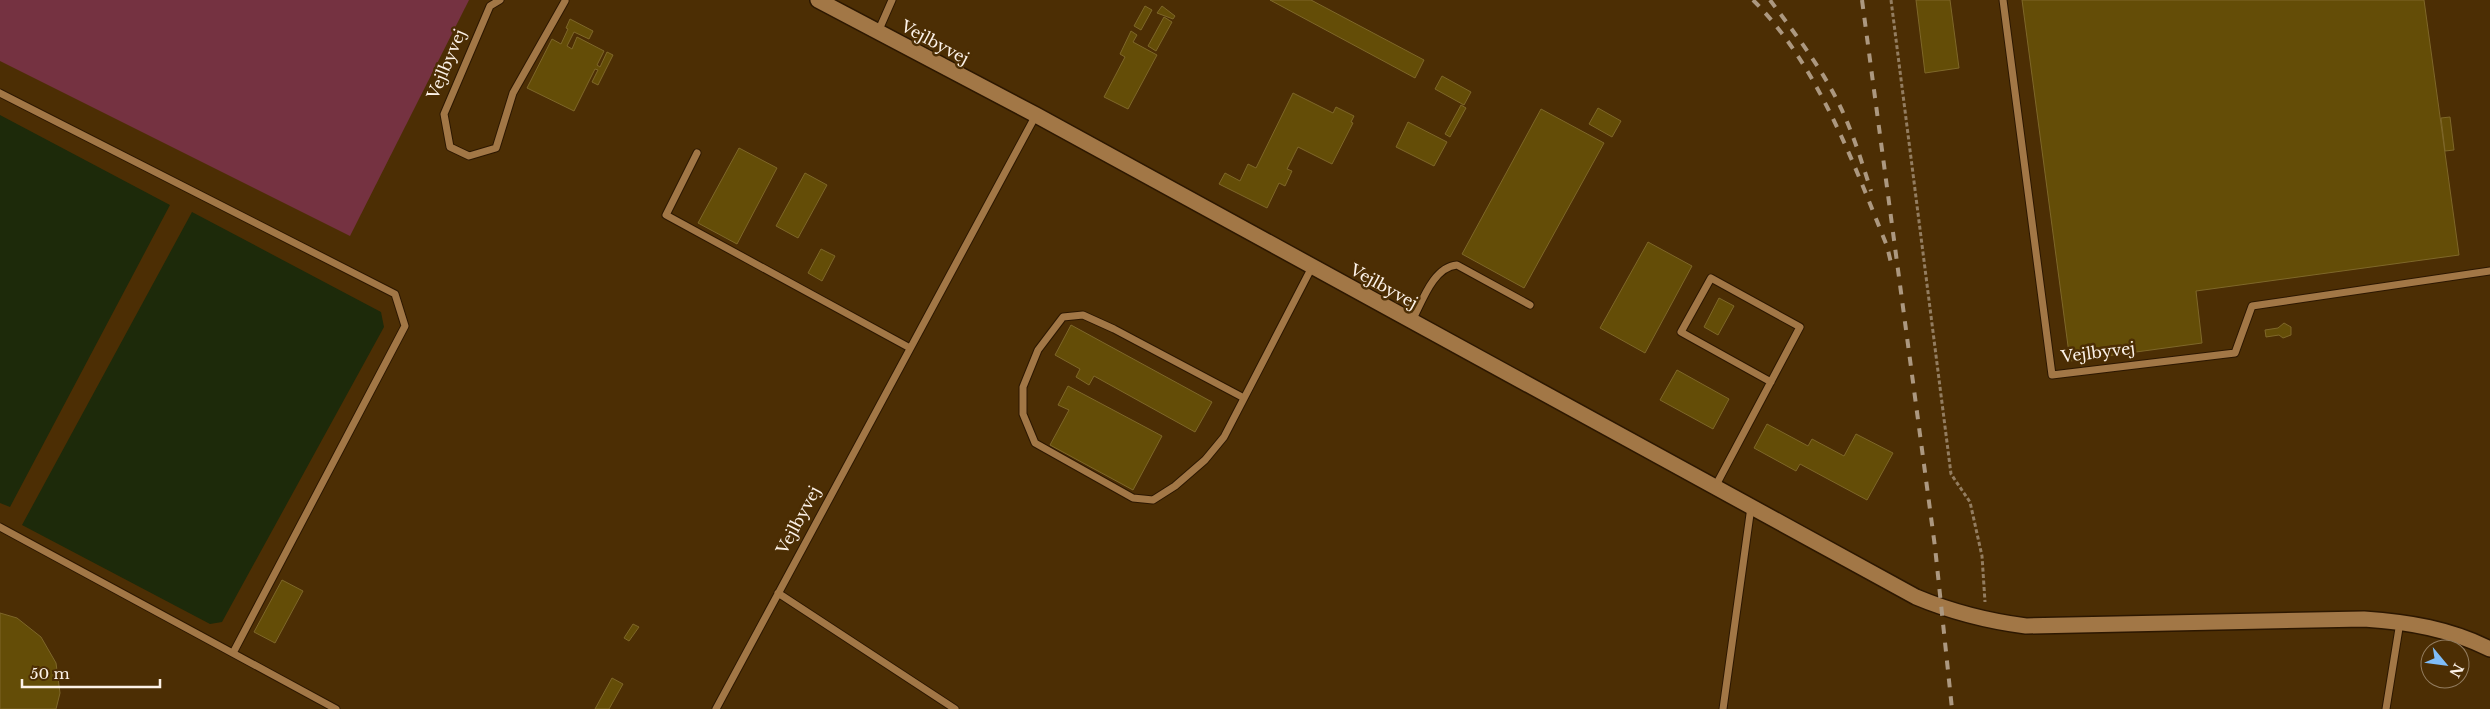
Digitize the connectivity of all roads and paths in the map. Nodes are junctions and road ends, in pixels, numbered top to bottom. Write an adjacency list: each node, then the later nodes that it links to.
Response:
1 (500, 0): 2 (lane, Vejlbyvej)
2 (565, 0)
3 (818, 0): 7 (street, Vejlbyvej)
4 (892, 0): 7 (lane)
5 (1891, 0): 22 (path)
6 (2003, 0): 12 (lane, Vejlbyvej)
7 (878, 32): 9 (street, Vejlbyvej)
8 (0, 93): 25 (lane)
9 (1036, 115): 11 (street, Vejlbyvej); 15 (lane, Vejlbyvej)
10 (697, 153): 15 (lane)
11 (1312, 267): 14 (street, Vejlbyvej); 17 (lane)
12 (2490, 271)
13 (1530, 305): 14 (lane)
14 (1412, 322): 18 (street, Vejlbyvej)
15 (910, 348): 21 (lane, Vejlbyvej)
16 (1771, 382): 16 (lane); 18 (lane)
17 (1244, 398): 17 (lane)
18 (1715, 488): 19 (street, Vejlbyvej)
19 (1751, 507): 22 (street, Vejlbyvej); 29 (lane)
20 (0, 527): 25 (lane)
21 (778, 593): 27 (lane, Vejlbyvej); 28 (lane)
22 (1984, 620): 23 (street, Vejlbyvej)
23 (2400, 621): 24 (street, Vejlbyvej); 30 (lane)
24 (2490, 649)
25 (233, 653): 26 (lane)
26 (336, 709)
27 (716, 709)
28 (955, 709)
29 (1723, 709)
30 (2386, 709)

